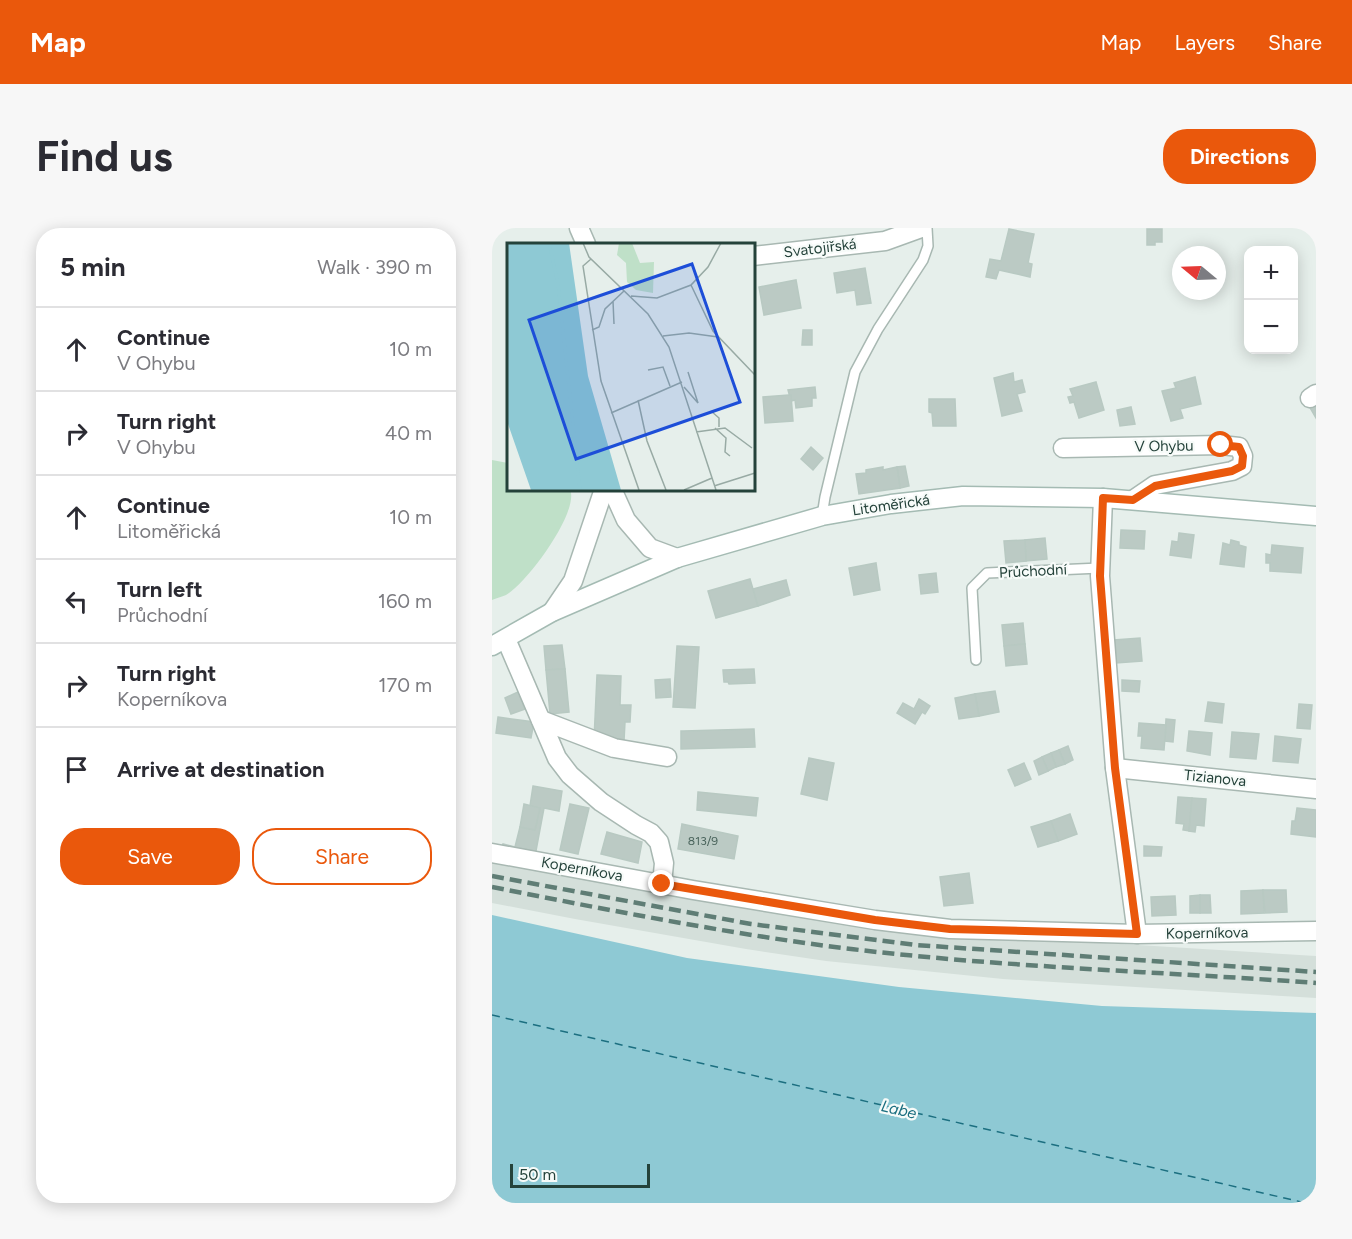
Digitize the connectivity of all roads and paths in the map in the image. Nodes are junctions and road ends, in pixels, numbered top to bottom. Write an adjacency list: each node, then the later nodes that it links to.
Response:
1 (579, 228): 4 (street)
2 (921, 228): 5 (street, Svatojiřská)
3 (927, 228): 11 (lane)
4 (586, 243)
5 (754, 256)
6 (1063, 448): 10 (street, V Ohybu)
7 (604, 490): 15 (street)
8 (612, 490): 13 (street)
9 (1103, 498): 10 (street, Litoměřická); 11 (street, Litoměřická); 14 (street)
10 (1133, 500): 12 (street, Litoměřická)
11 (822, 516): 13 (street, Litoměřická)
12 (1316, 516)
13 (677, 558): 15 (street, Litoměřická)
14 (1100, 568): 17 (lane, Průchodní); 20 (street)
15 (552, 612): 16 (street, Litoměřická)
16 (499, 643): 18 (street)
17 (976, 660)
18 (541, 720): 19 (street); 23 (street)
19 (667, 757)
20 (1115, 768): 21 (street, Tizianova); 25 (street)
21 (1316, 789)
22 (492, 853): 23 (street, Koperníkova)
23 (662, 884): 25 (street, Koperníkova)
24 (1316, 931): 25 (street, Koperníkova)
25 (1137, 934)

